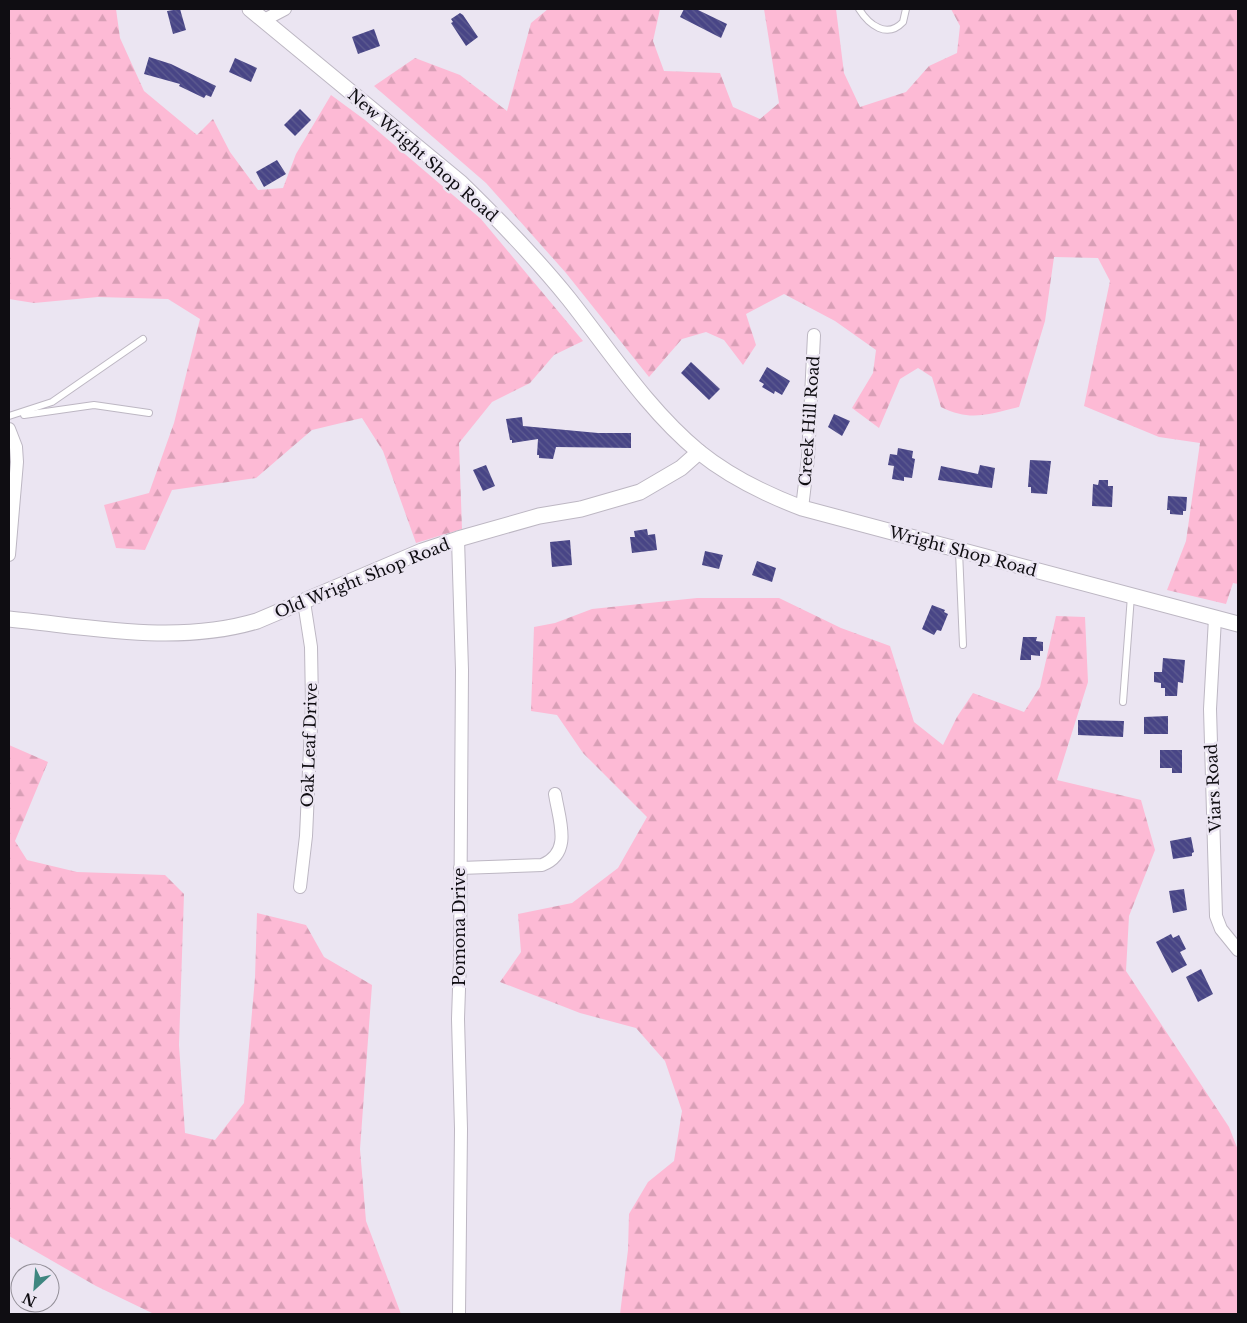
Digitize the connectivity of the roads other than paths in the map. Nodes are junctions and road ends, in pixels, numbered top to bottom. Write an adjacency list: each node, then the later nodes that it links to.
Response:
1 (250, 9): 5 (street, New Wright Shop Road)
2 (285, 9): 5 (street)
3 (860, 9): 4 (lane)
4 (906, 9)
5 (266, 19): 11 (street, New Wright Shop Road)
6 (814, 335): 12 (street, Creek Hill Road)
7 (143, 339): 9 (lane)
8 (148, 413): 9 (lane)
9 (9, 417)
10 (9, 429): 15 (street)
11 (699, 452): 12 (street, Wright Shop Road); 13 (street, Old Wright Shop Road)
12 (802, 508): 14 (street, Wright Shop Road)
13 (458, 539): 17 (street, Old Wright Shop Road); 24 (street, Pomona Drive)
14 (959, 550): 16 (street, Wright Shop Road); 21 (lane)
15 (9, 555)
16 (1131, 596): 18 (street, Wright Shop Road); 22 (lane)
17 (304, 602): 19 (street, Old Wright Shop Road); 25 (street, Oak Leaf Drive)
18 (1215, 618): 20 (street, Wright Shop Road); 26 (street, Viars Road)
19 (9, 619)
20 (1238, 624)
21 (963, 645)
22 (1123, 702)
23 (555, 794): 24 (street)
24 (460, 868): 27 (street, Pomona Drive)
25 (300, 887)
26 (1238, 950)
27 (460, 1314)

